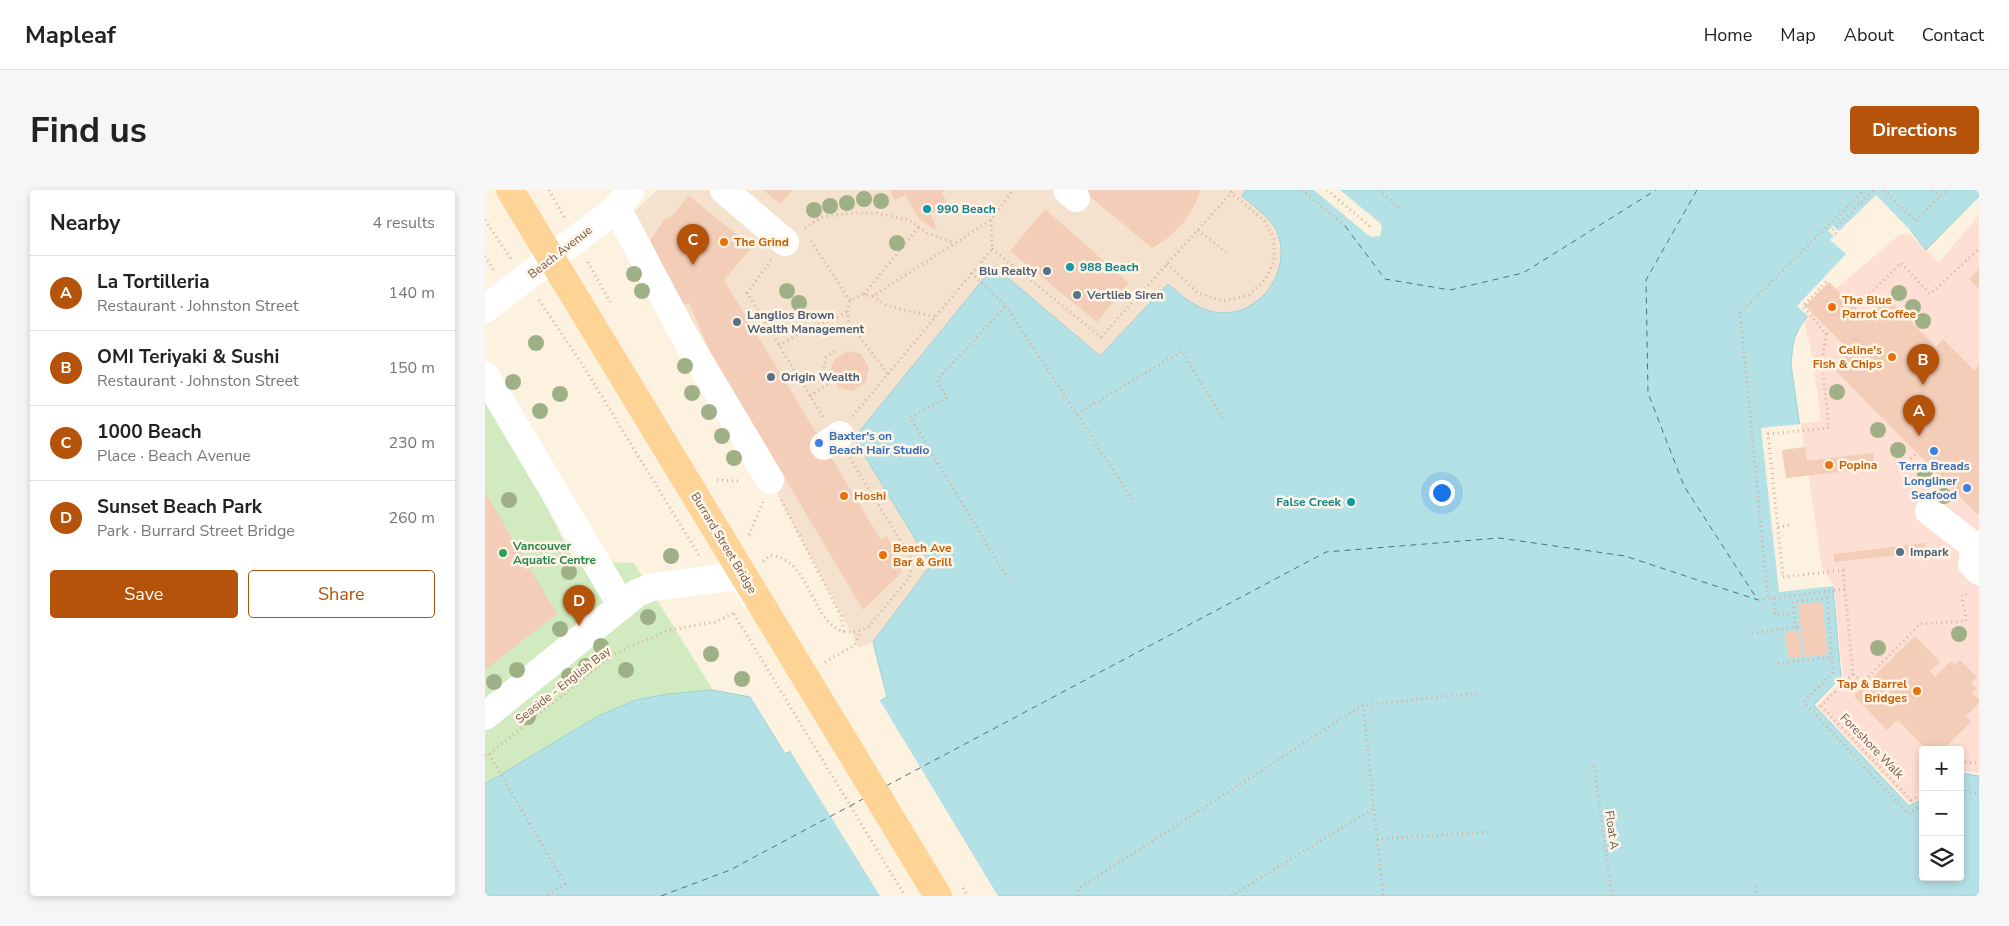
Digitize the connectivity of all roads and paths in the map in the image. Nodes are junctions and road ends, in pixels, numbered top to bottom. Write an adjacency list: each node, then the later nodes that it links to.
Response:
1 (510, 190): 95 (main road, Burrard Street Bridge)
2 (724, 190): 23 (street)
3 (1013, 190): 17 (path)
4 (1227, 190): 13 (path)
5 (1302, 190): 18 (path)
6 (1327, 190): 20 (path)
7 (1379, 190): 16 (path)
8 (1865, 190): 65 (path)
9 (1874, 190): 22 (path)
10 (1883, 190): 14 (path)
11 (1932, 190): 14 (path)
12 (1947, 190): 14 (path)
13 (1233, 192): 21 (path); 29 (path)
14 (1939, 197)
15 (624, 199): 38 (street, Beach Avenue); 52 (street)
16 (1401, 209)
17 (991, 220): 24 (path); 25 (path)
18 (1345, 226)
19 (919, 227): 23 (path); 24 (path); 33 (path)
20 (1372, 228)
21 (1198, 230): 27 (path); 29 (path)
22 (1836, 234)
23 (794, 236): 35 (path); 41 (path)
24 (954, 243): 34 (path)
25 (992, 249): 29 (path); 31 (path)
26 (1979, 249): 37 (path)
27 (1227, 253)
28 (485, 256): 30 (path)
29 (1167, 264)
30 (493, 269)
31 (971, 273): 36 (path); 40 (path)
32 (1827, 282): 58 (path)
33 (863, 294): 34 (path); 35 (path)
34 (873, 296): 40 (path)
35 (850, 301): 39 (path)
36 (1006, 306): 47 (path); 62 (path)
37 (1855, 308)
38 (485, 309)
39 (847, 312): 41 (path); 43 (path)
40 (936, 317): 43 (path)
41 (779, 346): 45 (path)
42 (838, 349): 45 (path)
43 (888, 374): 71 (path)
44 (485, 375): 68 (street)
45 (810, 396): 46 (path)
46 (820, 412)
47 (1077, 414): 48 (path); 54 (path)
48 (1223, 419)
49 (1917, 453): 50 (path)
50 (1903, 465)
51 (717, 480): 53 (path)
52 (770, 480): 72 (path)
53 (735, 481)
54 (1134, 502)
55 (1929, 511): 61 (street)
56 (758, 516): 59 (path)
57 (1790, 525): 58 (path)
58 (1778, 527): 63 (path)
59 (749, 536)
60 (783, 558): 72 (path)
61 (1977, 558)
62 (1008, 579)
63 (1845, 589): 66 (path); 77 (path)
64 (1979, 593): 77 (path)
65 (1768, 598): 66 (path); 67 (path)
66 (1774, 598): 69 (path)
67 (1757, 600)
68 (622, 606): 79 (street); 81 (street)
69 (1795, 613): 73 (path); 74 (path)
70 (715, 622): 82 (path, Seaside - English Bay)
71 (860, 631): 72 (path); 76 (path)
72 (844, 632)
73 (1752, 633)
74 (1832, 657): 75 (path); 89 (path)
75 (1773, 664)
76 (820, 665)
77 (1853, 674): 88 (path, Foreshore Walk)
78 (1479, 692): 80 (path)
79 (812, 697)
80 (1363, 705): 90 (path); 96 (path)
81 (485, 716)
82 (487, 754): 94 (path)
83 (1964, 762): 84 (path)
84 (1979, 763)
85 (1594, 766): 99 (path, Float A)
86 (1964, 792): 87 (path)
87 (1979, 794)
88 (1919, 795)
89 (1919, 807)
90 (1374, 808): 92 (path); 97 (path)
91 (1492, 832): 92 (path)
92 (1377, 839): 98 (path)
93 (1755, 886): 100 (path)
94 (546, 896)
95 (938, 896)
96 (1079, 896)
97 (1231, 896)
98 (1383, 896)
99 (1612, 896)
100 (1757, 896)

